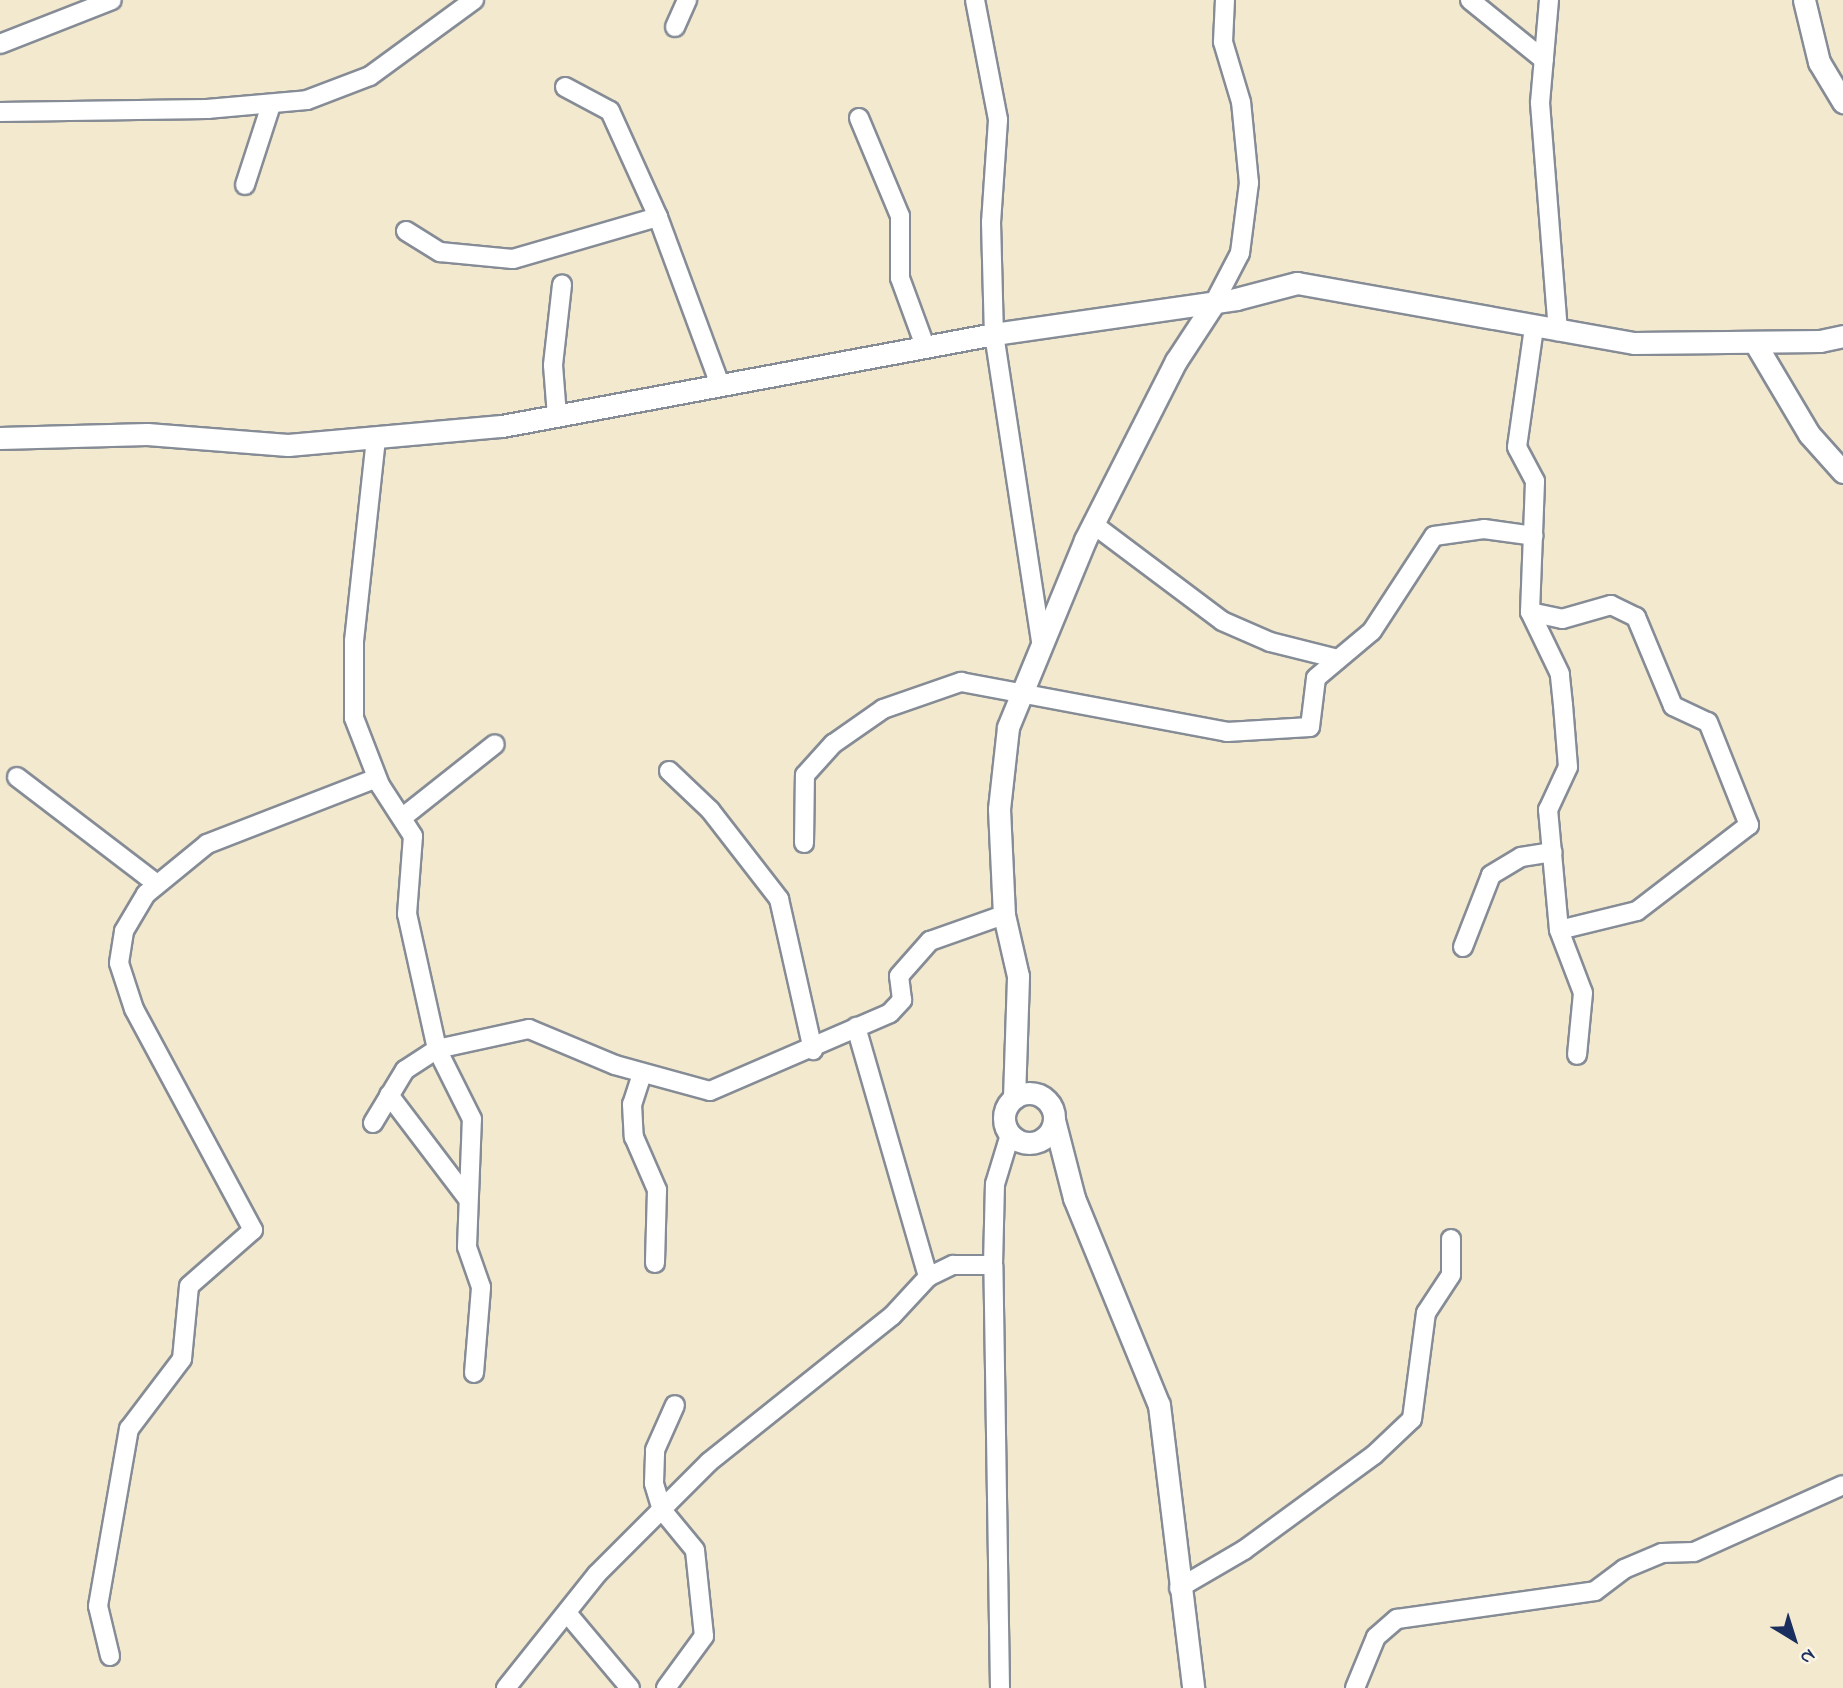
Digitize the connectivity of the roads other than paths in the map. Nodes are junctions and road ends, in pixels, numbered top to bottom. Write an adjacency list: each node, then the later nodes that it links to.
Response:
1 (113, 0): 9 (street)
2 (474, 0): 15 (street)
3 (687, 0): 10 (street)
4 (975, 0): 25 (street)
5 (1225, 0): 22 (street)
6 (1470, 0): 12 (street)
7 (1549, 0): 12 (street)
8 (1804, 0): 14 (street)
9 (91, 4): 11 (street)
10 (675, 27)
11 (0, 44)
12 (1544, 60): 24 (street)
13 (565, 87): 19 (street)
14 (1843, 102)
15 (271, 105): 16 (street); 18 (street)
16 (0, 112)
17 (859, 118): 28 (street)
18 (246, 185)
19 (658, 217): 20 (street); 29 (street)
20 (406, 230)
21 (562, 285): 30 (street)
22 (1214, 303): 23 (street); 25 (street); 34 (street)
23 (1534, 327): 24 (street); 35 (street)
24 (1558, 331): 27 (street)
25 (994, 334): 28 (street); 37 (street)
26 (1843, 335): 27 (street)
27 (1755, 343): 33 (street)
28 (925, 346): 29 (street)
29 (720, 385): 30 (street)
30 (557, 416): 31 (street)
31 (376, 437): 32 (street); 43 (street)
32 (0, 438)
33 (1843, 472)
34 (1093, 524): 37 (street); 38 (street)
35 (1534, 536): 36 (street); 38 (street)
36 (1530, 612): 46 (street); 49 (street)
37 (1041, 641): 39 (street)
38 (1338, 659): 39 (street)
39 (1019, 691): 45 (street); 48 (street)
40 (495, 744): 44 (street)
41 (669, 771): 53 (street)
42 (17, 777): 47 (street)
43 (377, 778): 44 (street); 47 (street)
44 (403, 817): 52 (street)
45 (804, 843)
46 (1553, 852): 49 (street); 50 (street)
47 (157, 884): 72 (street)
48 (1004, 915): 51 (street); 57 (street)
49 (1559, 930): 54 (street)
50 (1463, 947)
51 (856, 1027): 53 (street); 65 (street)
52 (438, 1049): 55 (street); 56 (street); 61 (street)
53 (813, 1050): 55 (street)
54 (1577, 1055)
55 (642, 1074): 63 (street)
56 (389, 1095): 59 (street); 61 (street)
57 (1014, 1098): 58 (street); 60 (street)
58 (1054, 1120): 60 (street); 70 (street)
59 (373, 1123)
60 (1010, 1135): 64 (street)
61 (468, 1199): 66 (street)
62 (1451, 1240): 70 (street)
63 (655, 1263)
64 (993, 1265): 65 (street); 76 (street)
65 (928, 1277): 69 (street)
66 (474, 1373)
67 (675, 1405): 69 (street)
68 (1843, 1485): 78 (street)
69 (662, 1510): 71 (street); 75 (street)
70 (1179, 1588): 77 (street)
71 (567, 1613): 73 (street); 74 (street)
72 (110, 1656)
73 (506, 1688)
74 (630, 1688)
75 (666, 1688)
76 (1000, 1688)
77 (1193, 1688)
78 (1355, 1688)

